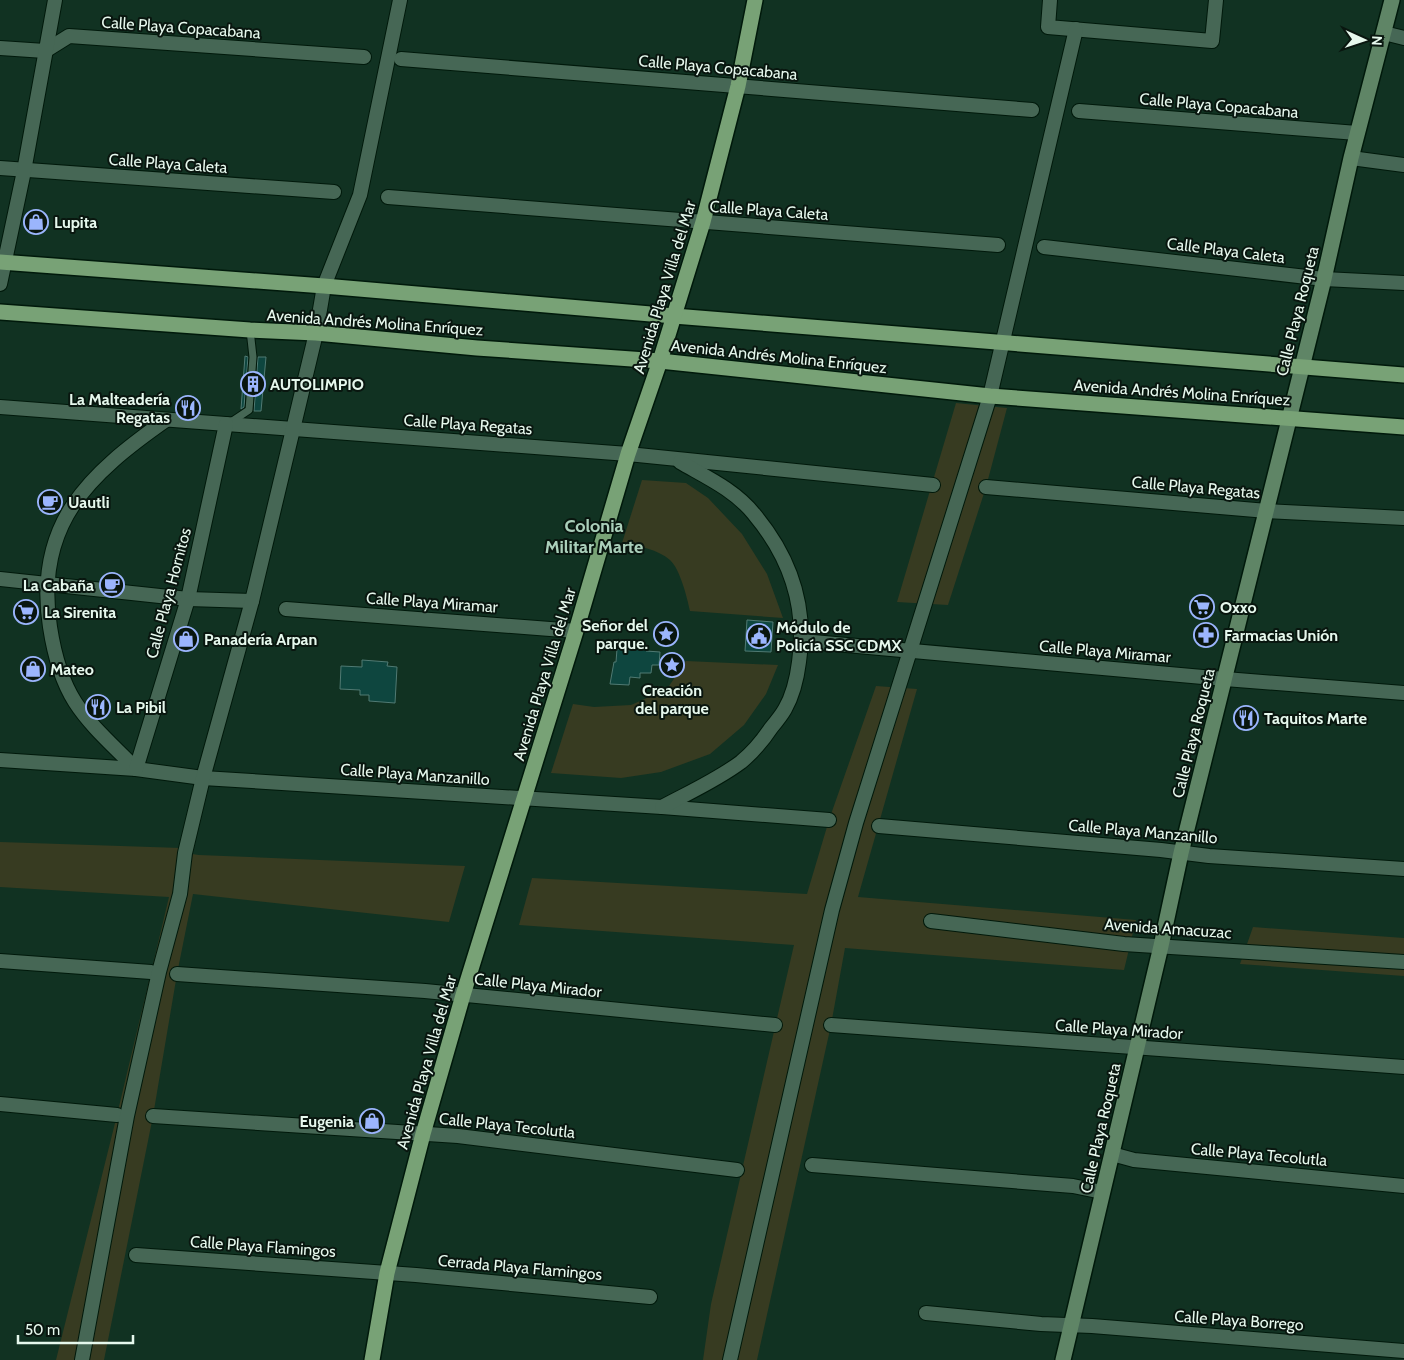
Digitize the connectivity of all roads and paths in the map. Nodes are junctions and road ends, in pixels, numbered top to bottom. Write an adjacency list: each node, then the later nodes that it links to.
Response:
1 (54, 0): 11 (street)
2 (400, 0): 31 (street)
3 (755, 0): 14 (main road, Avenida Playa Villa del Mar)
4 (1050, 0): 7 (street)
5 (1216, 0): 7 (street)
6 (1392, 0): 8 (street, Calle Playa Roqueta)
7 (1076, 29): 36 (street)
8 (1384, 33): 9 (street); 17 (street, Calle Playa Roqueta)
9 (1404, 38)
10 (0, 48): 11 (street)
11 (45, 51): 12 (street, Calle Playa Copacabana); 21 (street)
12 (364, 57)
13 (401, 59): 14 (street, Calle Playa Copacabana)
14 (738, 86): 15 (street, Calle Playa Copacabana); 24 (main road, Avenida Playa Villa del Mar)
15 (1032, 110)
16 (1078, 110): 17 (street, Calle Playa Copacabana)
17 (1357, 133): 18 (street, Calle Playa Roqueta)
18 (1351, 158): 19 (street); 28 (street, Calle Playa Roqueta)
19 (1404, 166)
20 (0, 168): 21 (street, Calle Playa Caleta)
21 (24, 171): 22 (street, Calle Playa Caleta); 27 (street)
22 (334, 192)
23 (388, 197): 24 (street, Calle Playa Caleta)
24 (704, 222): 25 (street, Calle Playa Caleta); 33 (main road, Avenida Playa Villa del Mar)
25 (998, 245)
26 (1044, 246): 28 (street, Calle Playa Caleta)
27 (2, 262): 30 (street); 31 (main road, Avenida Andrés Molina Enríquez)
28 (1324, 279): 29 (street, Calle Playa Caleta); 38 (street, Calle Playa Roqueta)
29 (1404, 283)
30 (0, 284)
31 (324, 286): 33 (main road, Avenida Andrés Molina Enríquez); 35 (street)
32 (0, 312): 34 (main road, Avenida Andrés Molina Enríquez)
33 (674, 316): 36 (main road, Avenida Andrés Molina Enríquez); 37 (main road, Avenida Playa Villa del Mar)
34 (250, 330): 35 (main road, Avenida Andrés Molina Enríquez); 44 (lane)
35 (316, 333): 37 (main road, Avenida Andrés Molina Enríquez); 46 (street)
36 (1003, 342): 38 (main road, Avenida Andrés Molina Enríquez); 40 (street)
37 (660, 361): 40 (main road, Avenida Andrés Molina Enríquez); 47 (main road, Avenida Playa Villa del Mar)
38 (1302, 366): 39 (main road, Avenida Andrés Molina Enríquez); 42 (street, Calle Playa Roqueta)
39 (1404, 374)
40 (990, 396): 42 (main road, Avenida Andrés Molina Enríquez); 60 (street)
41 (0, 407): 43 (street, Calle Playa Regatas)
42 (1289, 418): 45 (main road, Avenida Andrés Molina Enríquez); 51 (street, Calle Playa Roqueta)
43 (166, 420): 44 (street, Calle Playa Regatas); 54 (street)
44 (226, 424): 46 (street, Calle Playa Regatas); 55 (street, Calle Playa Hornitos)
45 (1404, 427)
46 (293, 428): 47 (street, Calle Playa Regatas); 56 (street)
47 (628, 454): 48 (street, Calle Playa Regatas); 58 (main road, Avenida Playa Villa del Mar)
48 (675, 460): 49 (street, Calle Playa Regatas); 59 (street)
49 (933, 485)
50 (986, 487): 51 (street, Calle Playa Regatas)
51 (1267, 511): 52 (street, Calle Playa Regatas); 61 (street, Calle Playa Roqueta)
52 (1404, 518)
53 (0, 580): 54 (street)
54 (46, 583): 55 (street); 64 (street)
55 (188, 599): 56 (street); 64 (street, Calle Playa Hornitos)
56 (252, 600): 65 (street)
57 (286, 609): 58 (street, Calle Playa Miramar)
58 (576, 631): 66 (main road, Avenida Playa Villa del Mar)
59 (802, 641): 60 (street, Calle Playa Miramar); 67 (street)
60 (911, 650): 61 (street, Calle Playa Miramar); 100 (street)
61 (1225, 679): 62 (street, Calle Playa Miramar); 70 (street, Calle Playa Roqueta)
62 (1404, 693)
63 (0, 760): 64 (street, Calle Playa Manzanillo)
64 (136, 769): 65 (street, Calle Playa Manzanillo)
65 (203, 778): 66 (street, Calle Playa Manzanillo); 98 (street)
66 (525, 799): 67 (street, Calle Playa Manzanillo); 78 (main road, Avenida Playa Villa del Mar)
67 (662, 807): 68 (street, Calle Playa Manzanillo)
68 (828, 820)
69 (879, 826): 70 (street, Calle Playa Manzanillo)
70 (1181, 853): 71 (street, Calle Playa Manzanillo); 73 (street, Calle Playa Roqueta)
71 (1404, 869)
72 (931, 921): 73 (street, Avenida Amacuzac)
73 (1161, 946): 75 (street, Avenida Amacuzac); 81 (street, Calle Playa Roqueta)
74 (0, 961): 76 (street)
75 (1404, 962)
76 (151, 972)
77 (177, 974): 78 (street, Calle Playa Mirador)
78 (463, 995): 79 (street, Calle Playa Mirador); 86 (main road, Avenida Playa Villa del Mar)
79 (775, 1025)
80 (831, 1025): 81 (street, Calle Playa Mirador)
81 (1137, 1048): 82 (street, Calle Playa Mirador); 87 (street, Calle Playa Roqueta)
82 (1404, 1067)
83 (0, 1104): 84 (street)
84 (117, 1115)
85 (153, 1116): 86 (street, Calle Playa Tecolutla)
86 (423, 1134): 89 (street, Calle Playa Tecolutla); 93 (main road, Avenida Playa Villa del Mar)
87 (1112, 1154): 90 (street, Calle Playa Tecolutla); 91 (street, Calle Playa Roqueta)
88 (812, 1165): 91 (street)
89 (737, 1170)
90 (1404, 1186)
91 (1102, 1192): 96 (street, Calle Playa Roqueta)
92 (136, 1255): 93 (street, Calle Playa Flamingos)
93 (387, 1273): 94 (street, Cerrada Playa Flamingos); 99 (main road, Avenida Playa Villa del Mar)
94 (650, 1297)
95 (926, 1314): 96 (street, Calle Playa Borrego)
96 (1071, 1326): 97 (street, Calle Playa Borrego); 101 (street, Calle Playa Roqueta)
97 (1404, 1350)
98 (82, 1360)
99 (372, 1360)
100 (730, 1360)
101 (1063, 1360)

